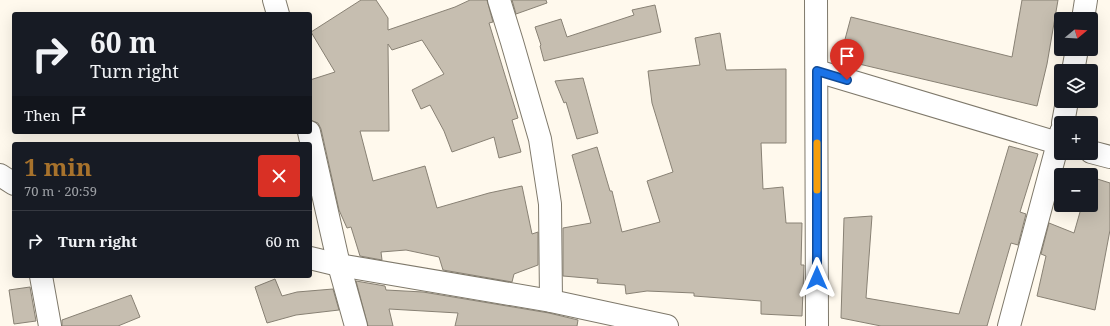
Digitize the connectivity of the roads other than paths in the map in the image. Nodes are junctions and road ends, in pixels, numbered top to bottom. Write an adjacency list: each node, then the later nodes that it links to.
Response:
1 (274, 0): 5 (street)
2 (499, 0): 18 (street)
3 (816, 0): 7 (street)
4 (1086, 0): 6 (street)
5 (277, 12)
6 (1083, 12)
7 (817, 71): 8 (street); 22 (street)
8 (1054, 134)
9 (312, 145): 16 (street)
10 (1098, 154): 11 (street)
11 (1110, 157)
12 (1054, 160): 23 (street)
13 (0, 175): 14 (street)
14 (12, 183)
15 (312, 258): 16 (street)
16 (339, 265): 18 (street); 21 (street)
17 (41, 278): 20 (street)
18 (551, 301): 19 (street)
19 (655, 325)
20 (50, 326)
21 (356, 326)
22 (817, 326)
23 (1009, 326)

